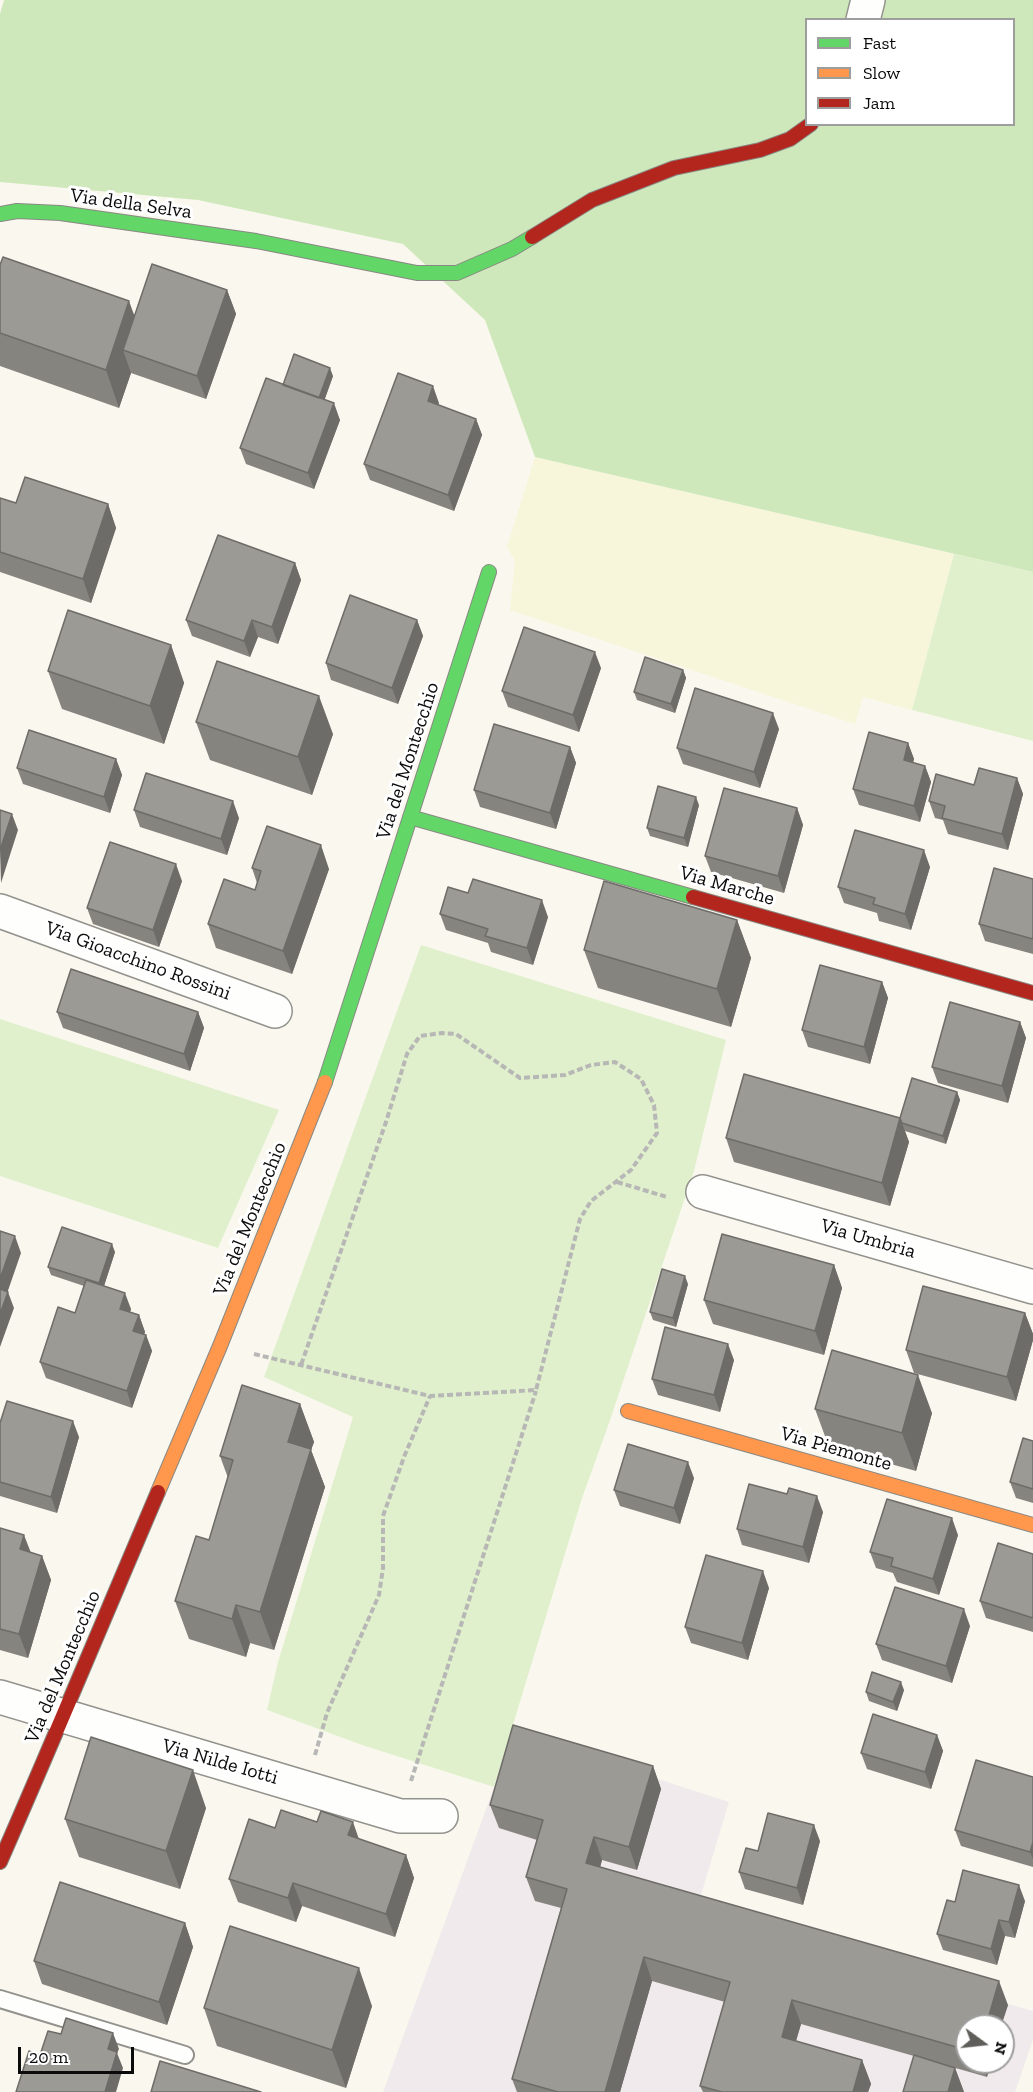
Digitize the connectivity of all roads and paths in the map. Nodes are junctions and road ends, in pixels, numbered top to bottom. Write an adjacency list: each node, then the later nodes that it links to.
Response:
1 (868, 0): 2 (street)
2 (864, 18)
3 (808, 126): 4 (street, Via della Selva)
4 (0, 214)
5 (489, 572): 6 (street, Via del Montecchio)
6 (410, 817): 8 (street, Via Marche); 13 (street, Via del Montecchio)
7 (0, 911): 9 (street, Via Gioacchino Rossini)
8 (1033, 993)
9 (275, 1011)
10 (616, 1181): 11 (path); 14 (path); 15 (path)
11 (703, 1192): 12 (street, Via Umbria)
12 (1033, 1287)
13 (220, 1346): 14 (path); 20 (street, Via del Montecchio)
14 (301, 1365): 16 (path)
15 (536, 1390): 16 (path); 22 (path)
16 (430, 1396): 21 (path)
17 (628, 1411): 18 (street, Via Piemonte)
18 (1033, 1525)
19 (0, 1696): 20 (street, Via Nilde Iotti)
20 (65, 1715): 21 (street, Via Nilde Iotti); 24 (street, Via del Montecchio)
21 (306, 1788): 22 (street, Via Nilde Iotti)
22 (400, 1816): 23 (street, Via Nilde Iotti)
23 (441, 1816)
24 (0, 1862)
25 (0, 1999): 26 (lane)
26 (185, 2055)

